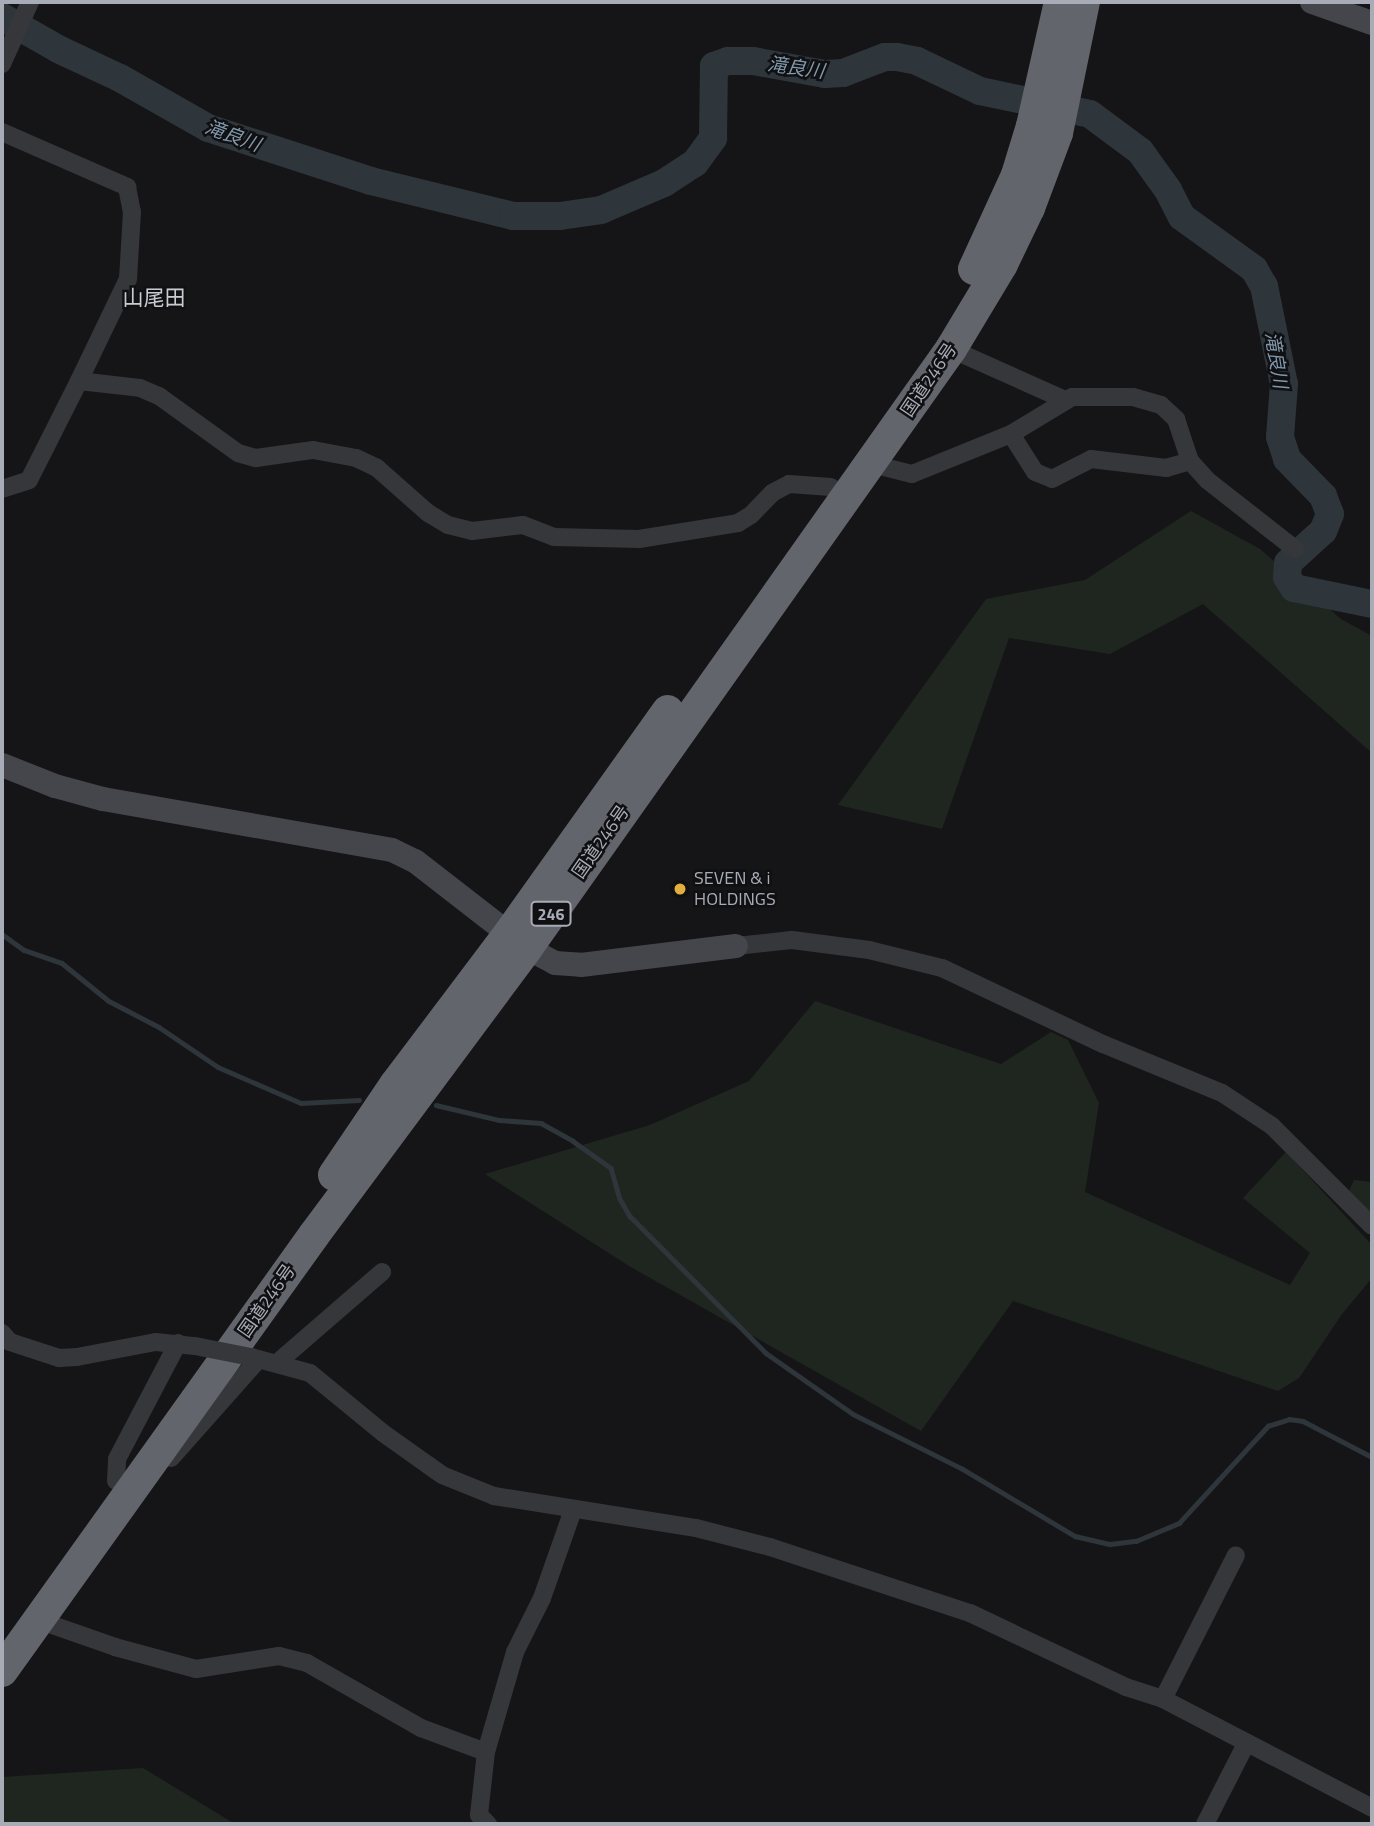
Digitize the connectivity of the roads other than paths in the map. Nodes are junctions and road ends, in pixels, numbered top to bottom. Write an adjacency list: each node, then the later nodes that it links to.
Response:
1 (30, 2): 7 (street)
2 (1060, 2): 6 (highway, 国道246号 / 246)
3 (1084, 2): 6 (highway, 国道246号 / 246)
4 (1312, 2): 5 (street)
5 (1372, 23)
6 (1061, 60): 8 (highway, 国道246号 / 246)
7 (2, 64)
8 (1045, 130): 10 (highway, 国道246号 / 246); 16 (highway, 国道246号 / 246)
9 (2, 132): 11 (street)
10 (951, 349): 12 (street); 15 (highway, 国道246号 / 246)
11 (79, 382): 16 (street); 17 (street)
12 (1065, 400): 13 (street); 14 (street)
13 (1011, 434): 14 (street); 15 (street)
14 (1190, 461): 18 (street)
15 (872, 464): 20 (highway, 国道246号 / 246)
16 (831, 487): 20 (highway, 国道246号 / 246)
17 (2, 489)
18 (1295, 549)
19 (2, 765): 20 (street)
20 (518, 942): 21 (street); 28 (highway, 国道246号 / 246)
21 (736, 946): 22 (street)
22 (1372, 1226)
23 (382, 1272): 27 (street)
24 (2, 1334): 25 (street)
25 (187, 1344): 26 (street, bridge); 28 (street)
26 (255, 1358): 27 (street); 28 (street)
27 (277, 1363): 29 (street)
28 (119, 1493): 31 (highway, 国道246号 / 246); 32 (highway, 国道246号 / 246)
29 (573, 1510): 34 (street); 36 (street)
30 (1236, 1555): 34 (street)
31 (38, 1620): 33 (highway, 国道246号 / 246); 36 (street)
32 (2, 1640)
33 (2, 1671)
34 (1163, 1699): 35 (street)
35 (1246, 1744): 37 (street); 39 (street)
36 (486, 1752): 38 (street)
37 (1372, 1808)
38 (488, 1824)
39 (1205, 1824)

